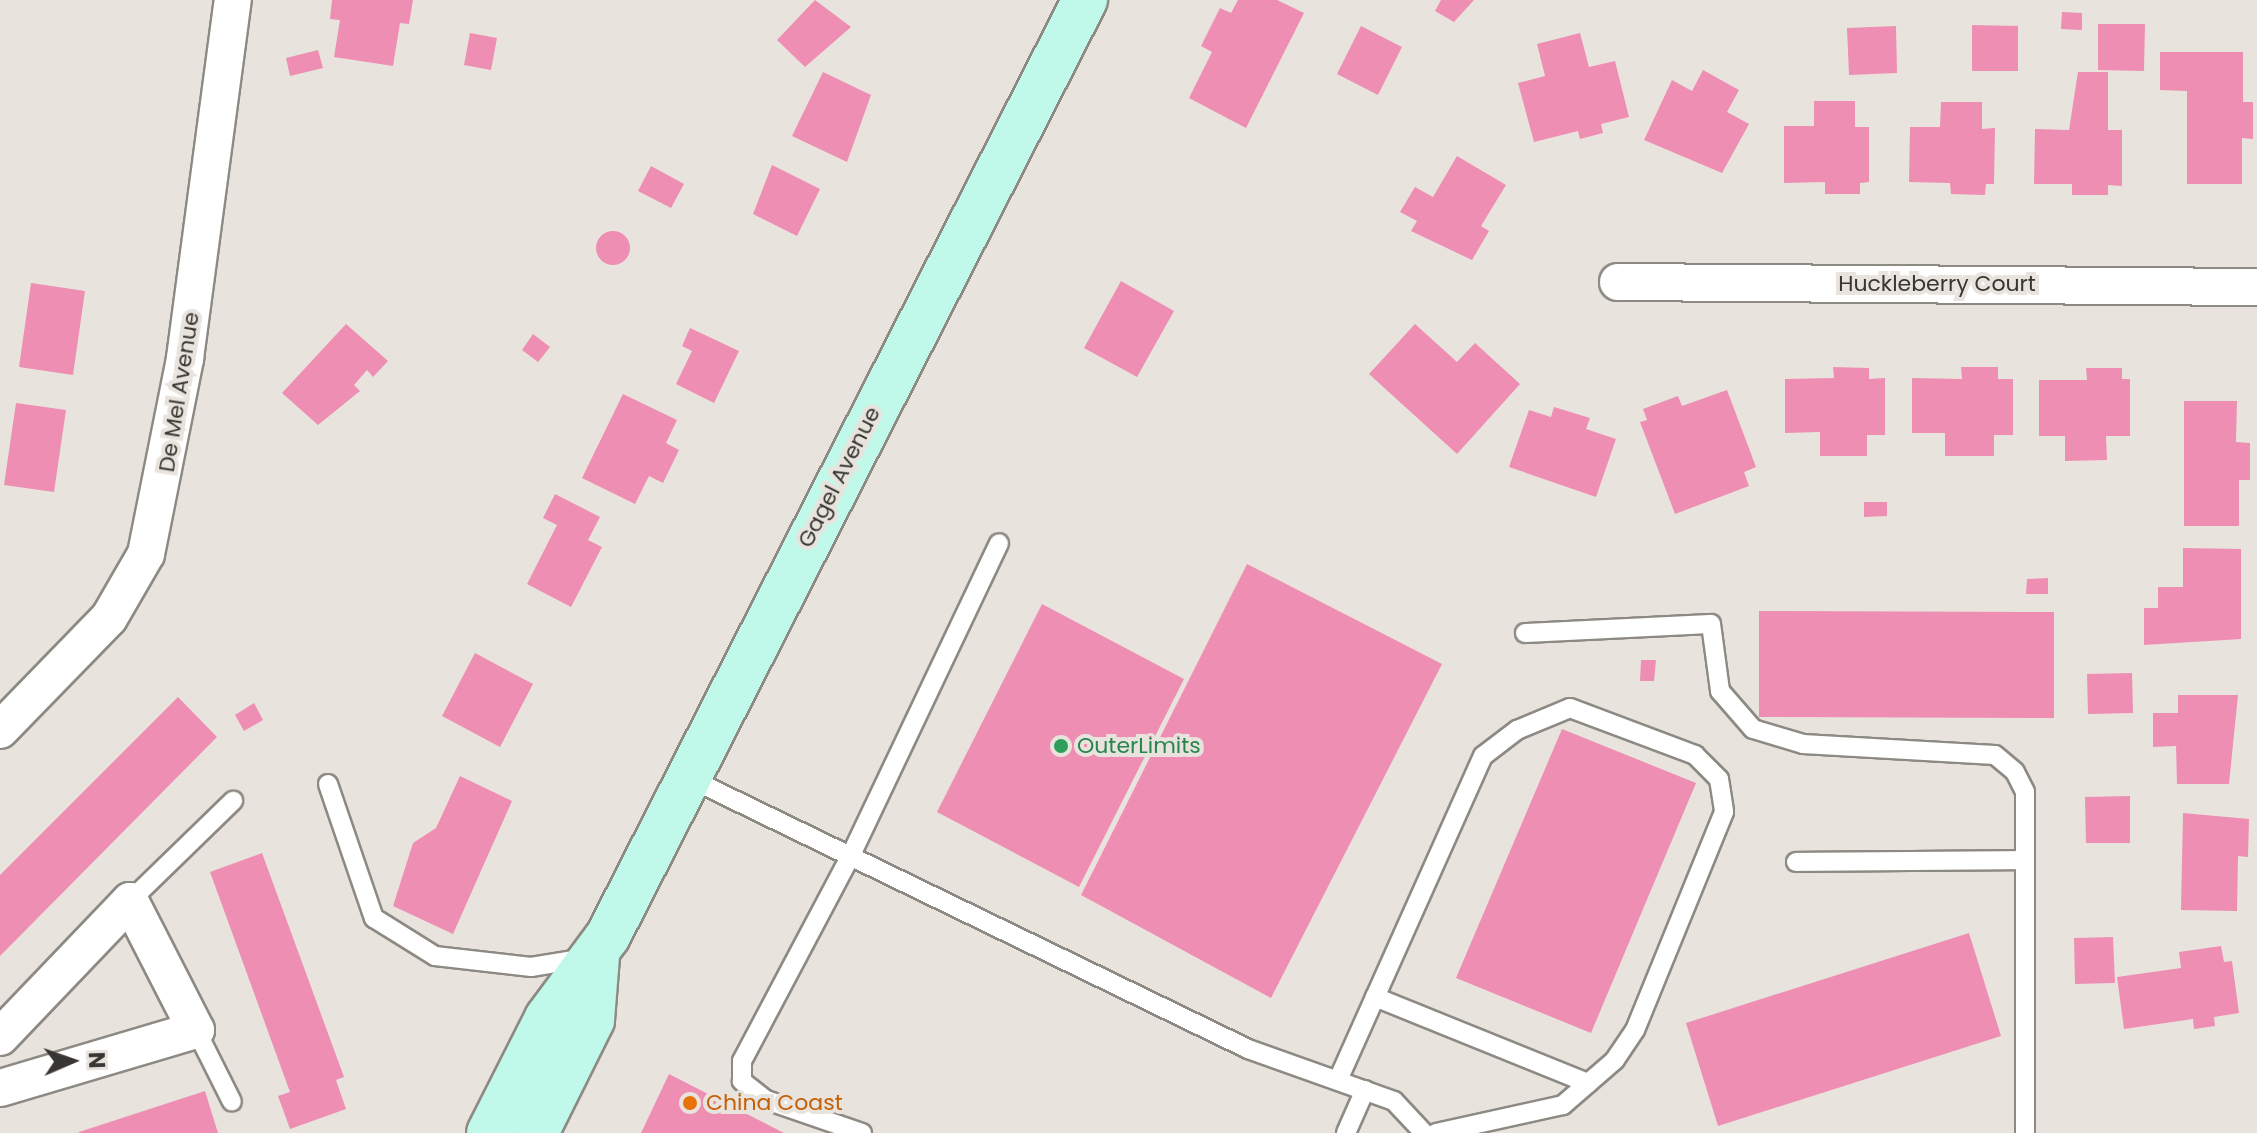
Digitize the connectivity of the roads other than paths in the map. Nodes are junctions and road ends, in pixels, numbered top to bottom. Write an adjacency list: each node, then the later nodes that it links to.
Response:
1 (233, 0): 7 (street, De Mel Avenue)
2 (1085, 0): 8 (street, Gagel Avenue)
3 (1618, 282): 4 (street, Huckleberry Court)
4 (2257, 287)
5 (999, 543): 11 (lane)
6 (1525, 633): 12 (lane)
7 (0, 730)
8 (689, 778): 11 (lane); 15 (street, Gagel Avenue)
9 (328, 784): 15 (lane)
10 (233, 801): 14 (lane)
11 (851, 855): 19 (lane); 26 (lane)
12 (2025, 860): 13 (lane); 30 (lane)
13 (1796, 862)
14 (130, 901): 17 (street); 18 (street)
15 (597, 956): 24 (street, Gagel Avenue); 25 (street, Gagel Avenue)
16 (1375, 997): 19 (lane); 20 (lane); 20 (lane)
17 (196, 1030): 21 (street); 23 (lane)
18 (0, 1037)
19 (1338, 1080): 22 (lane)
20 (1588, 1083): 29 (lane)
21 (0, 1088)
22 (1365, 1090): 27 (lane); 28 (lane)
23 (232, 1102)
24 (489, 1133)
25 (536, 1133)
26 (862, 1133)
27 (1346, 1133)
28 (1424, 1133)
29 (1436, 1133)
30 (2025, 1133)

